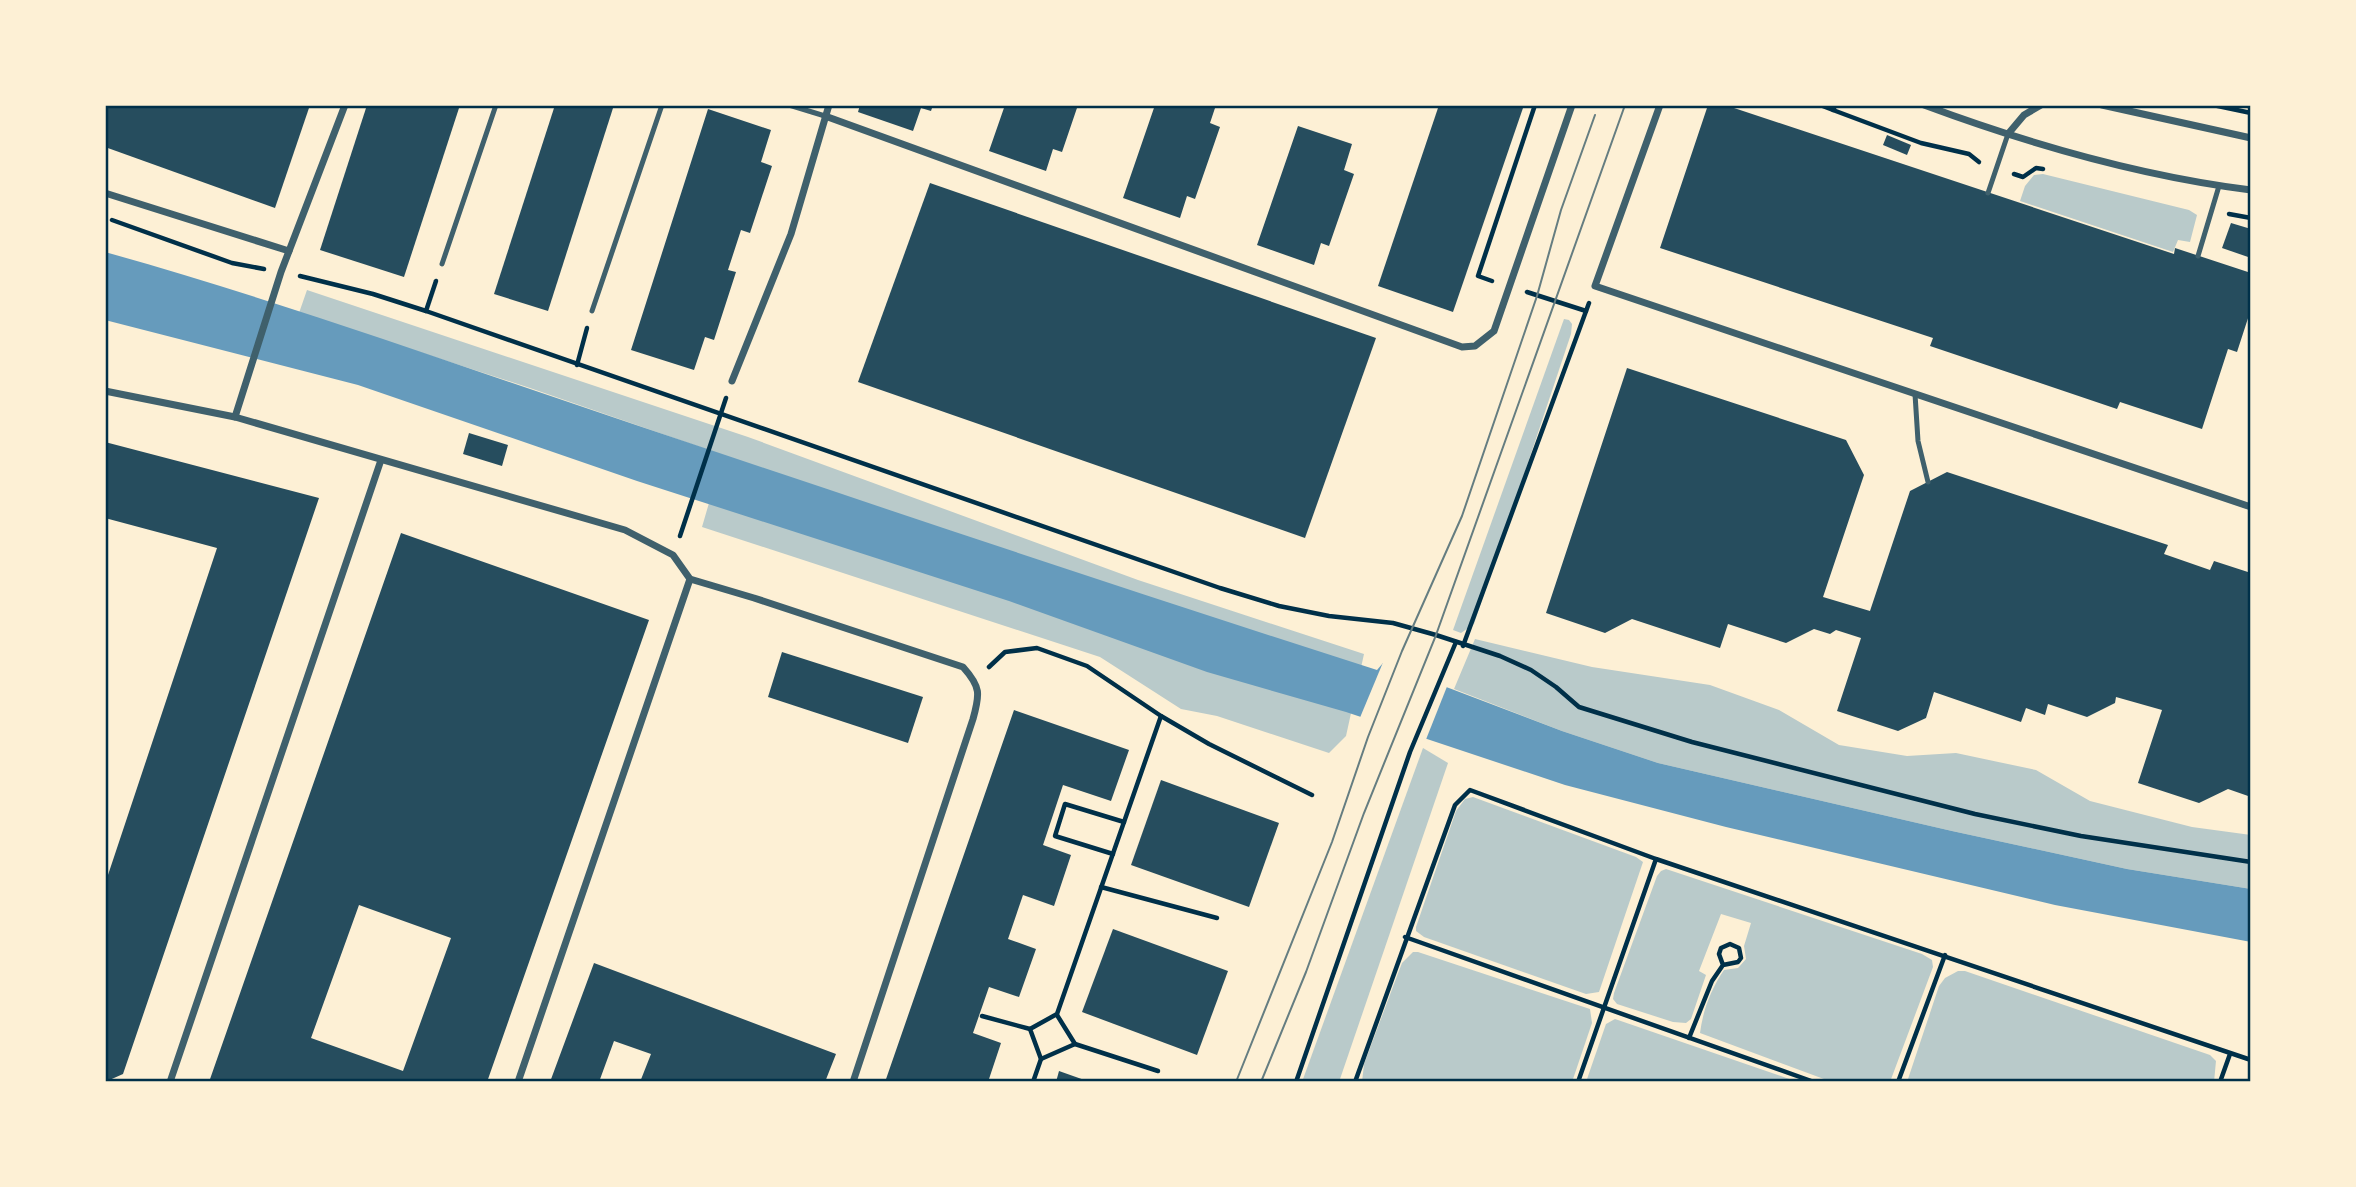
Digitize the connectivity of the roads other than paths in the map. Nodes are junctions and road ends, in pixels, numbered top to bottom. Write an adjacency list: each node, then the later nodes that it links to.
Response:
1 (345, 105): 18 (street)
2 (496, 105): 20 (lane)
3 (662, 105): 21 (lane)
4 (789, 105): 11 (lane)
5 (829, 105): 11 (street)
6 (1572, 105): 11 (street)
7 (1660, 105): 24 (street)
8 (1924, 105): 12 (street)
9 (2041, 105): 12 (street)
10 (2102, 105): 13 (street)
11 (825, 116): 22 (street)
12 (2008, 134): 14 (street); 17 (lane)
13 (2251, 138)
14 (2219, 186): 15 (street); 19 (lane)
15 (2251, 190)
16 (105, 193): 18 (street)
17 (1989, 193)
18 (289, 251): 25 (street)
19 (2198, 256)
20 (442, 264)
21 (592, 311)
22 (732, 381)
23 (105, 391): 25 (street)
24 (1915, 394): 27 (lane); 28 (street)
25 (235, 417): 26 (street)
26 (381, 460): 29 (street); 30 (street)
27 (1928, 482)
28 (2251, 507)
29 (690, 579): 31 (street); 32 (street)
30 (170, 1082)
31 (518, 1082)
32 (853, 1082)

